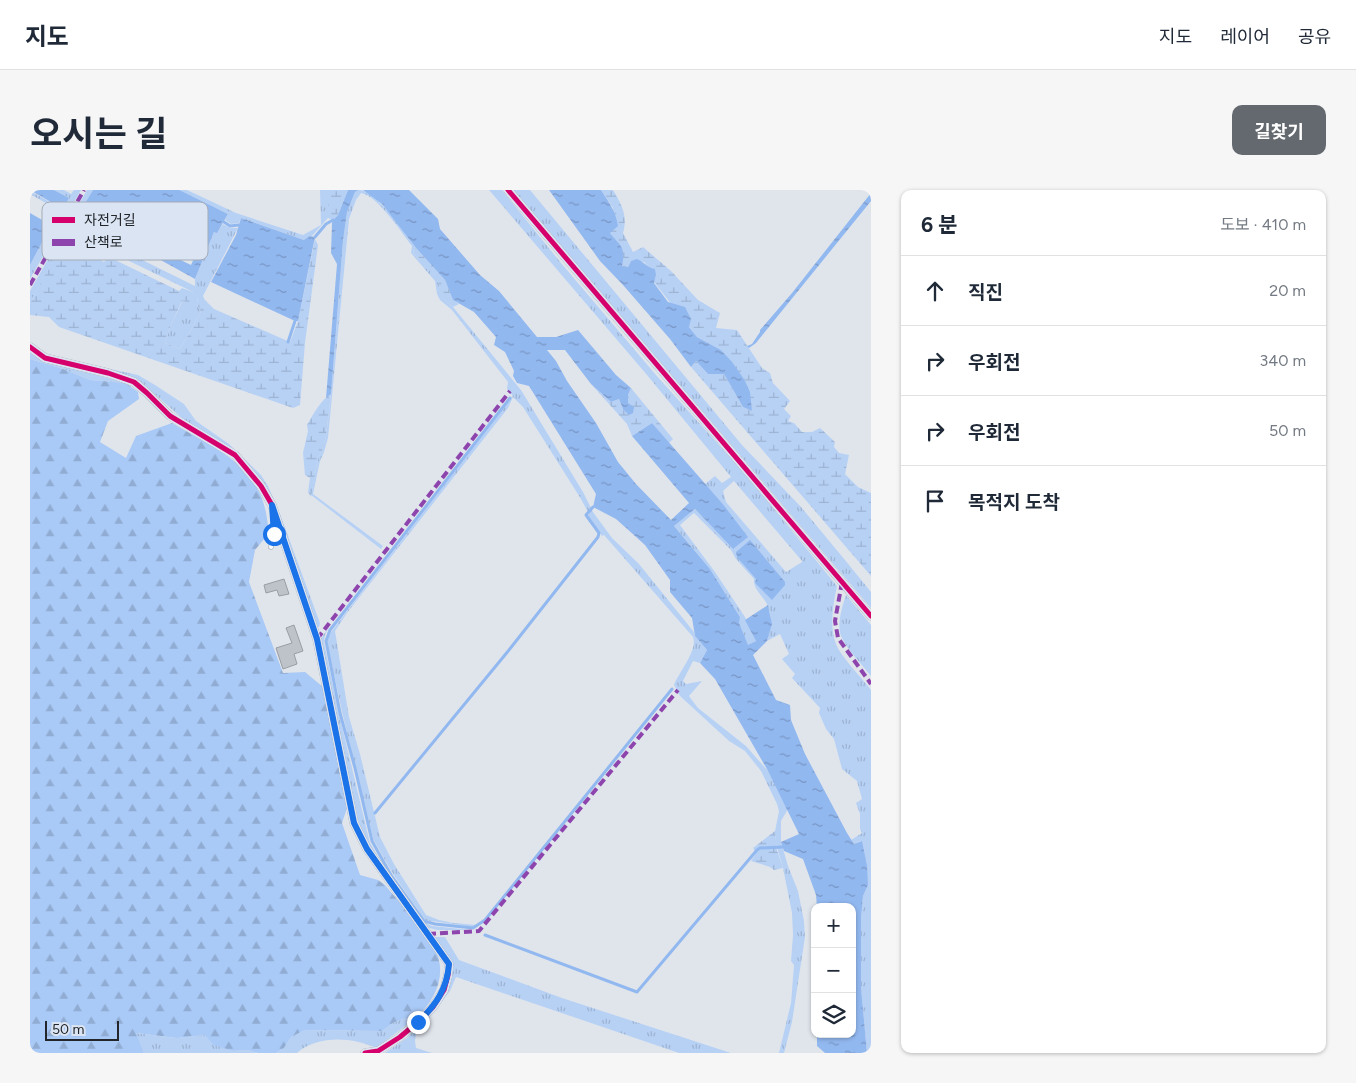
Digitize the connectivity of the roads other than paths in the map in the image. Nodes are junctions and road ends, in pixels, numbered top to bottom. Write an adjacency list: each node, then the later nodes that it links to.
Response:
1 (508, 190): 5 (street)
2 (30, 347): 3 (street)
3 (272, 505): 4 (lane); 6 (street)
4 (271, 547)
5 (871, 616)
6 (365, 1053)

